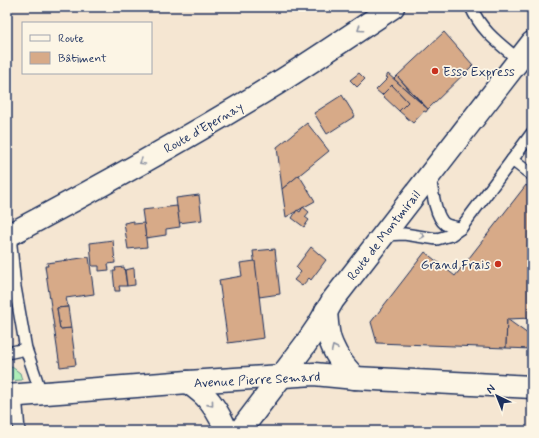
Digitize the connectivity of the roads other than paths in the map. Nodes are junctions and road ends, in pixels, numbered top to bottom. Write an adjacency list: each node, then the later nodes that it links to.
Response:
1 (393, 7): 10 (main road, Route d'Epernay, one-way to 10)
2 (471, 7): 3 (lane)
3 (526, 52): 6 (main road, Route de Montmirail)
4 (532, 134): 5 (lane)
5 (512, 160): 7 (lane); 8 (lane)
6 (430, 175): 8 (lane); 9 (main road, Route de Montmirail)
7 (532, 175)
8 (461, 228): 9 (lane, one-way to 8)
9 (383, 235): 12 (main road, Route de Montmirail)
10 (8, 236): 11 (lane)
11 (11, 289): 13 (lane)
12 (326, 311): 15 (main road, Route de Montmirail); 16 (main road, one-way to 12)
13 (26, 349): 14 (lane); 19 (lane)
14 (7, 353)
15 (282, 376): 16 (main road, Avenue Pierre Semard); 17 (main road, Avenue Pierre Semard); 23 (main road, Route de Montmirail)
16 (355, 378): 18 (main road, Avenue Pierre Semard)
17 (188, 382): 19 (main road, Avenue Pierre Semard); 22 (main road, one-way to 22)
18 (532, 388)
19 (41, 393): 20 (main road, Avenue Pierre Semard)
20 (12, 396): 21 (lane)
21 (19, 431)
22 (227, 431)
23 (240, 431)

